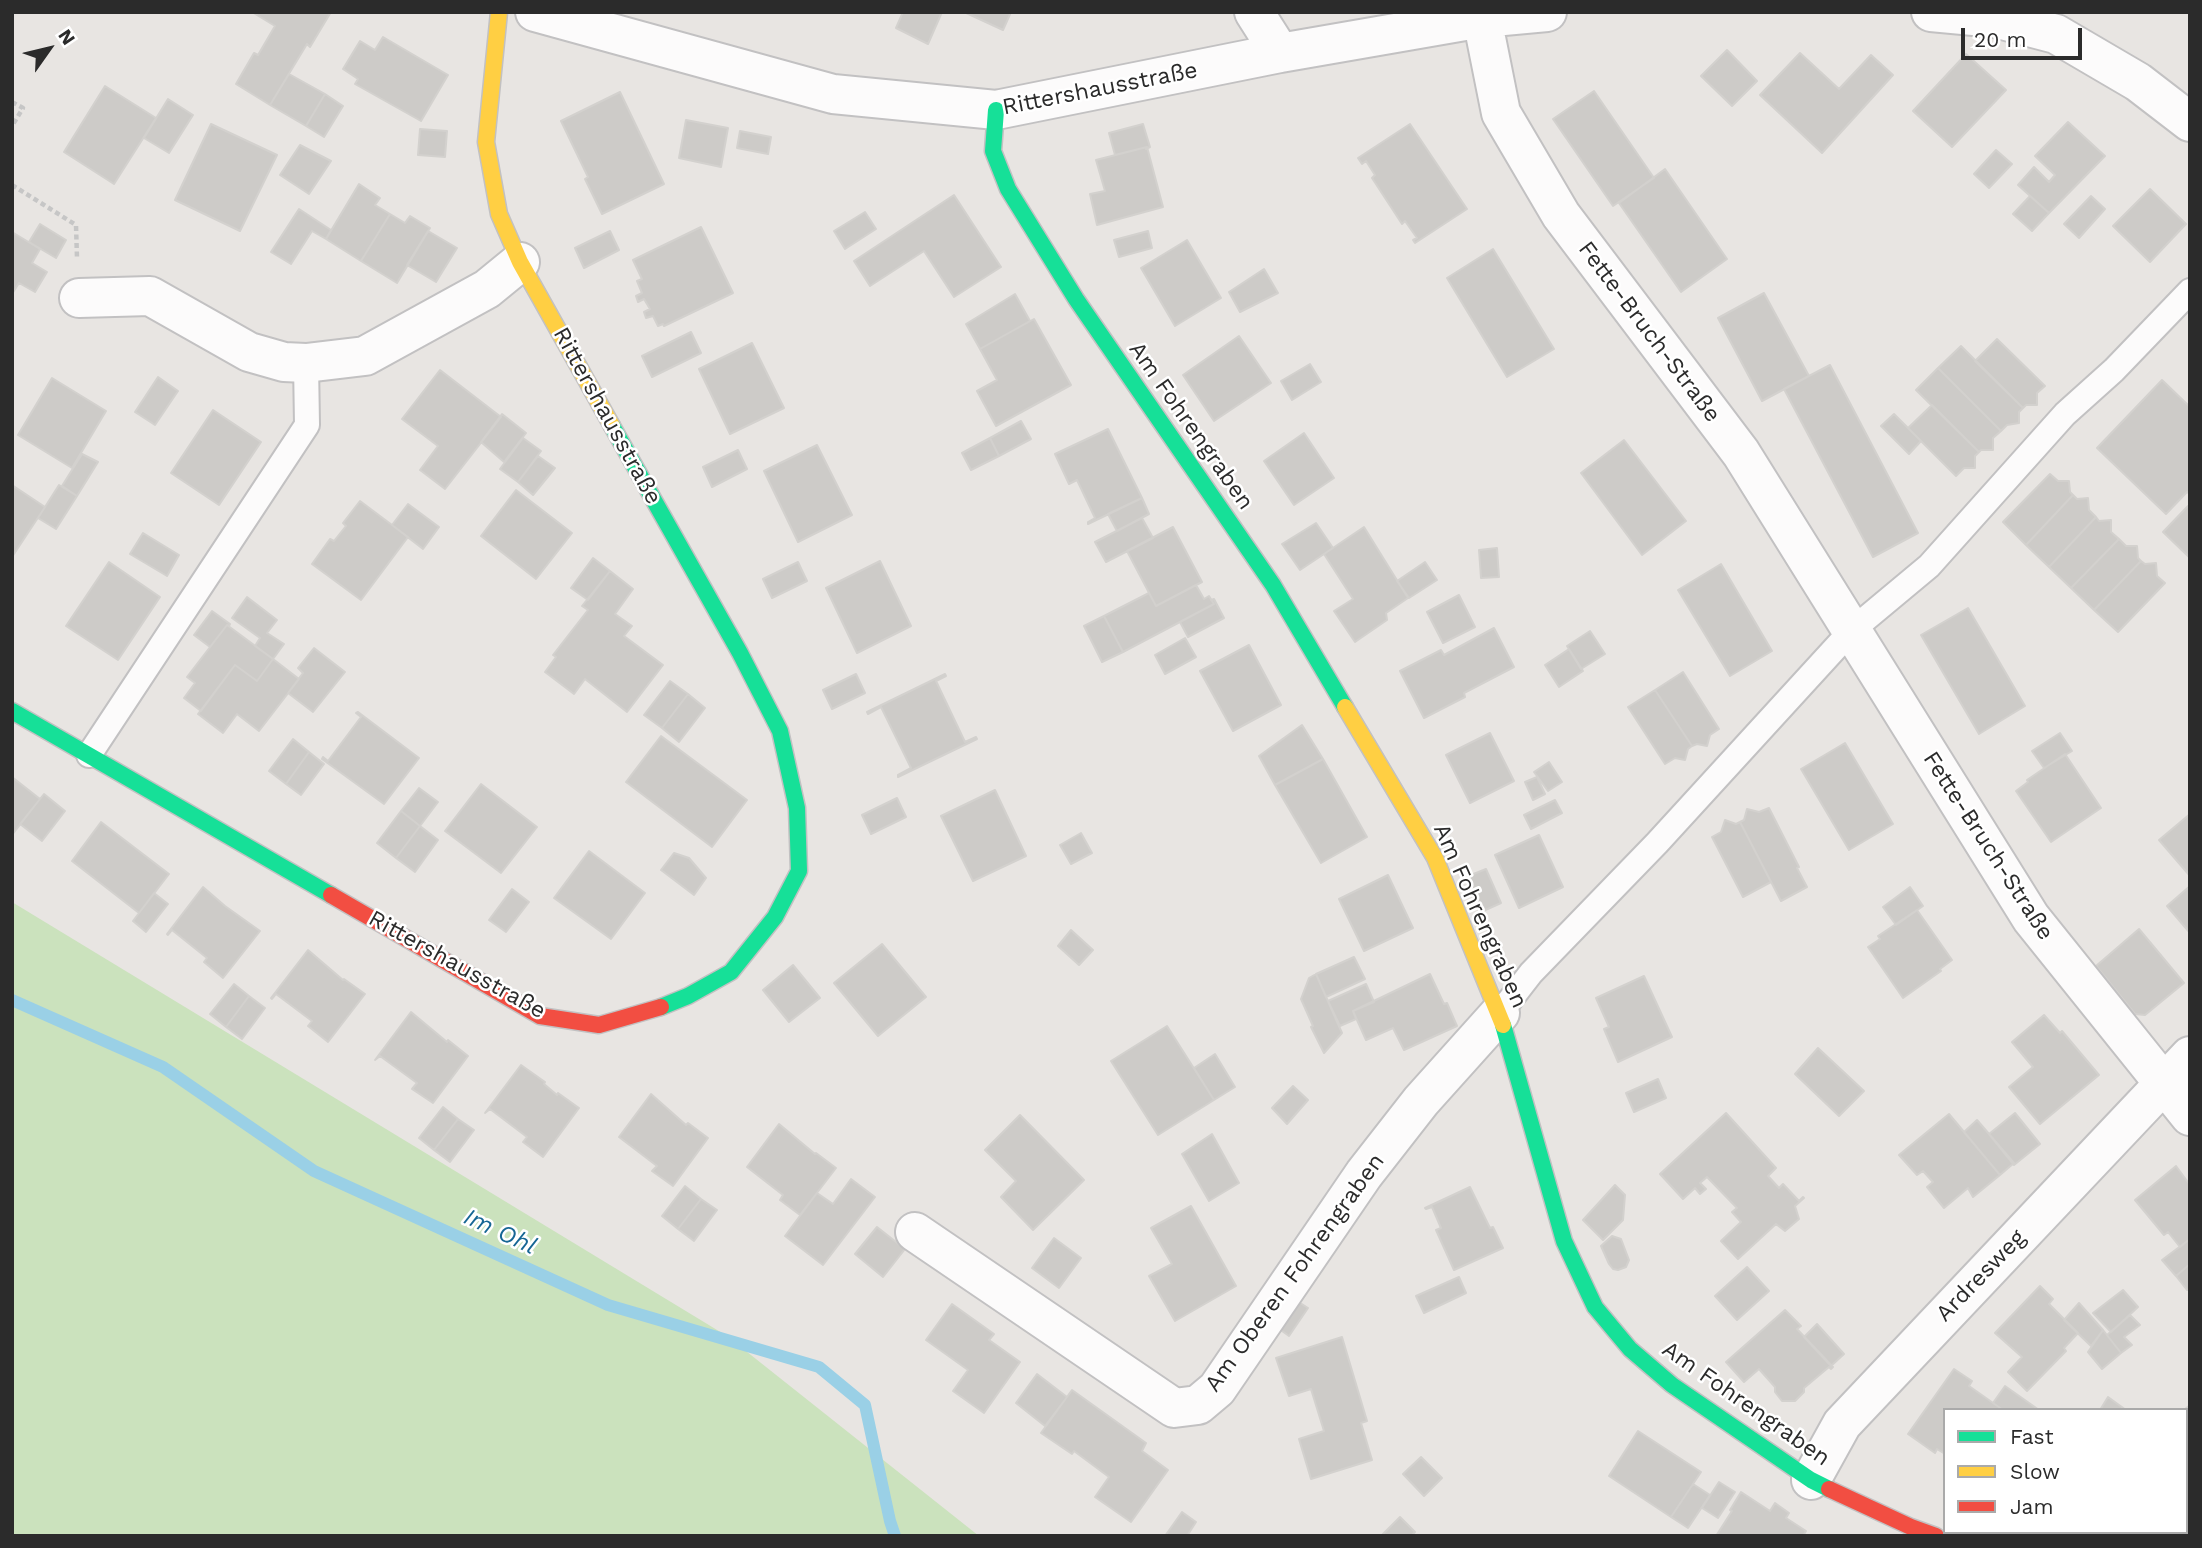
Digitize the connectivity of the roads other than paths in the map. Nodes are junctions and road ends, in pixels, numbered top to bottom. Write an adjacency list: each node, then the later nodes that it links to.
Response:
1 (499, 12): 10 (street, Rittershausstraße)
2 (535, 12): 8 (street, Rittershausstraße)
3 (1254, 12): 7 (street)
4 (1547, 12): 6 (street, Rittershausstraße)
5 (1930, 12): 9 (street)
6 (1482, 18): 7 (street, Rittershausstraße); 14 (street, Fette-Bruch-Straße)
7 (1280, 53): 8 (street, Rittershausstraße)
8 (996, 110): 17 (street, Am Fohrengraben)
9 (2190, 122)
10 (520, 262): 13 (street); 16 (street, Rittershausstraße)
11 (2190, 291): 14 (lane)
12 (79, 298): 13 (street)
13 (306, 363): 16 (lane)
14 (1851, 631): 17 (lane); 18 (street, Fette-Bruch-Straße)
15 (12, 711): 16 (street, Rittershausstraße)
16 (89, 755)
17 (1500, 1013): 20 (street, Am Oberen Fohrengraben); 21 (street, Am Fohrengraben)
18 (2177, 1070): 19 (street); 21 (street, Ardresweg)
19 (2190, 1116)
20 (915, 1232)
21 (1811, 1480): 22 (street, Am Fohrengraben)
22 (1936, 1536)

